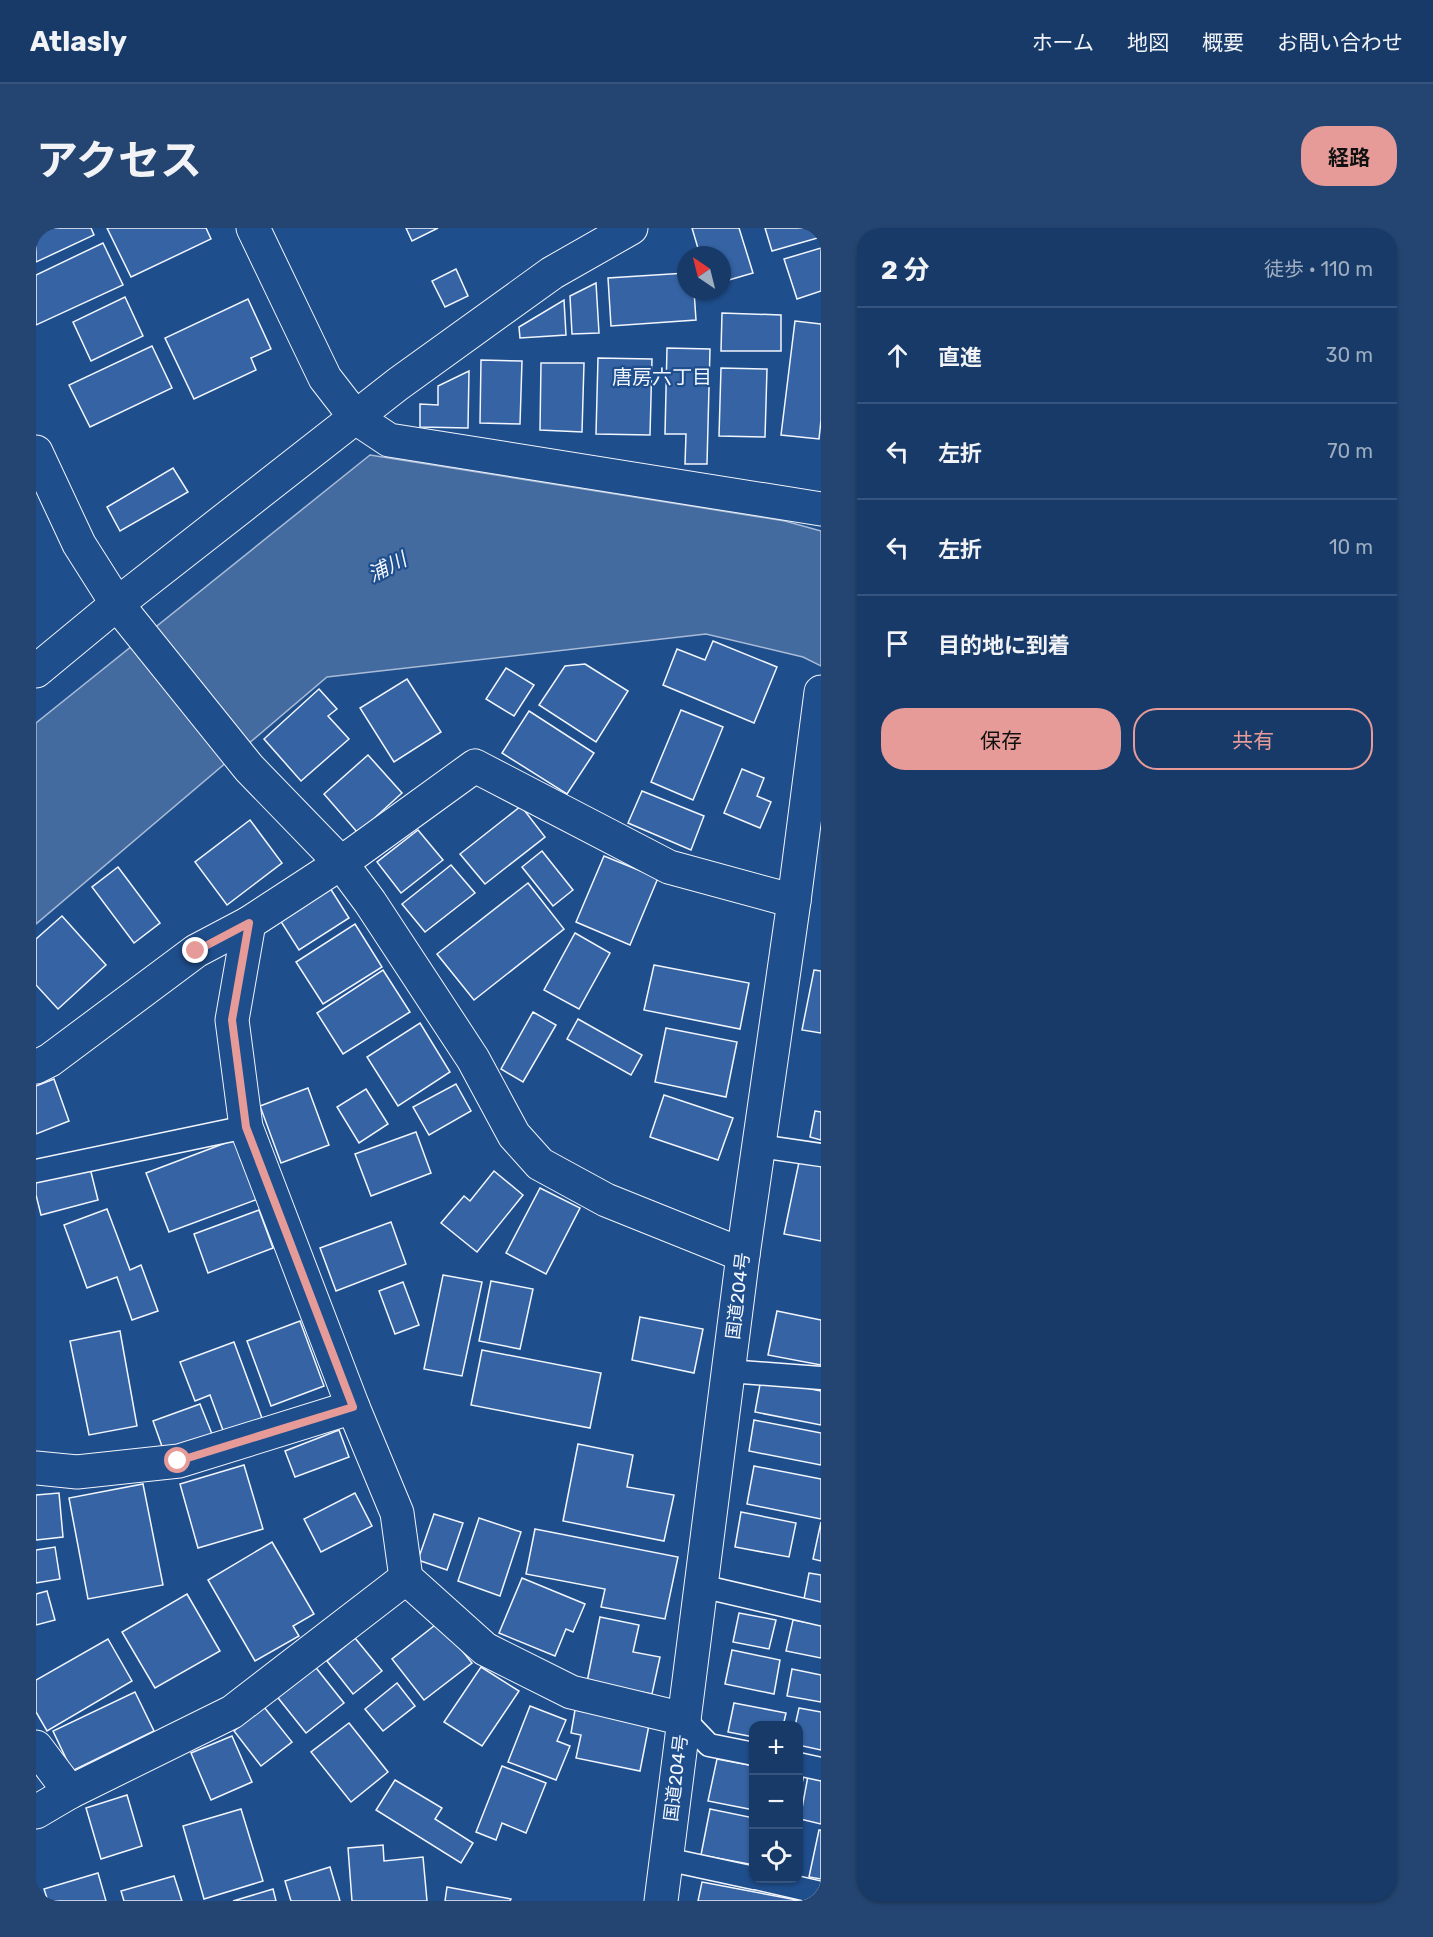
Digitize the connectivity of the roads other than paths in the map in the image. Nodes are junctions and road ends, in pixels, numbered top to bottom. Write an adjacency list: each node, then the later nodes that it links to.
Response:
1 (254, 228): 3 (main road)
2 (631, 228): 3 (main road)
3 (356, 417): 5 (main road); 6 (main road)
4 (36, 452): 6 (main road)
5 (821, 509)
6 (117, 604): 7 (main road); 9 (main road)
7 (36, 671)
8 (821, 692): 10 (main road, 国道204号)
9 (341, 863): 10 (main road); 11 (main road); 17 (main road)
10 (794, 901): 14 (main road, 国道204号)
11 (249, 923): 12 (main road); 13 (main road)
12 (36, 1066)
13 (246, 1127): 16 (lane); 20 (main road)
14 (759, 1146): 15 (lane); 17 (main road, 国道204号)
15 (821, 1155)
16 (36, 1171)
17 (743, 1255): 18 (main road, 国道204号)
18 (728, 1371): 19 (lane); 23 (main road, 国道204号)
19 (821, 1378)
20 (353, 1407): 21 (main road); 22 (main road)
21 (36, 1468)
22 (406, 1578): 25 (main road); 30 (main road)
23 (700, 1586): 24 (lane); 25 (main road, 国道204号)
24 (821, 1614)
25 (684, 1719): 27 (lane); 32 (main road, 国道204号)
26 (36, 1747): 30 (main road)
27 (749, 1753)
28 (803, 1765): 29 (lane)
29 (821, 1769)
30 (70, 1792): 31 (main road)
31 (36, 1812)
32 (666, 1859): 33 (lane); 36 (main road, 国道204号)
33 (749, 1877)
34 (777, 1883): 35 (lane)
35 (821, 1893)
36 (661, 1901)

